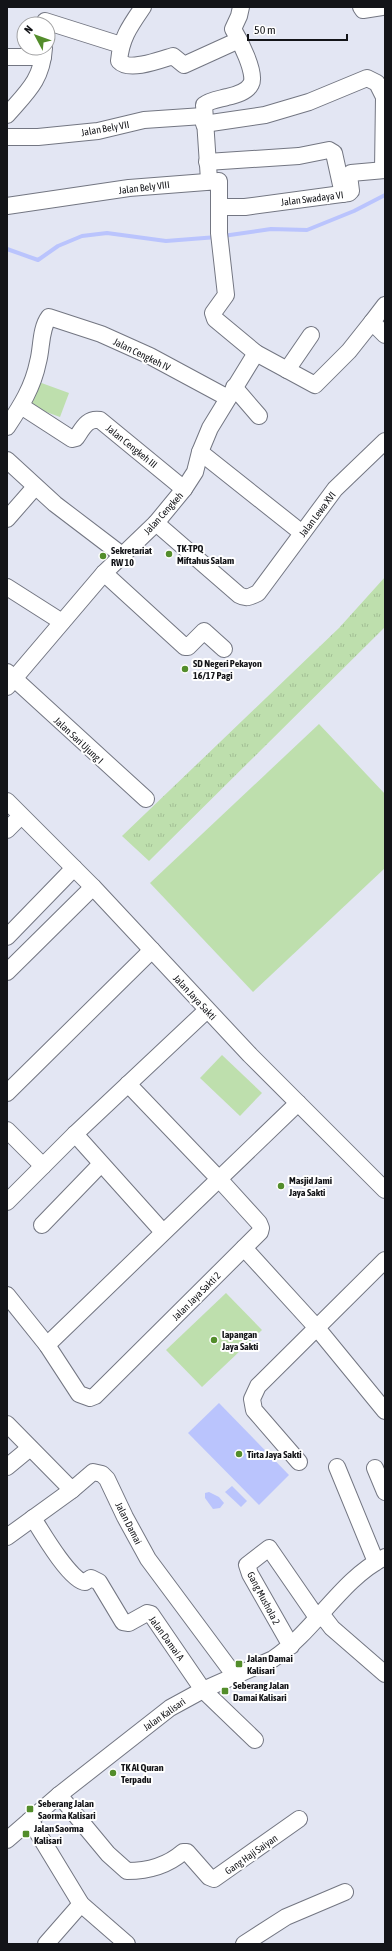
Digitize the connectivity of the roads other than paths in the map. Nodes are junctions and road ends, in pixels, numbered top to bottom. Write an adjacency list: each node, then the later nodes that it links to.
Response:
1 (143, 7): 7 (street)
2 (241, 7): 6 (street)
3 (361, 7): 4 (street)
4 (382, 7)
5 (56, 21): 7 (street)
6 (239, 40): 7 (street); 10 (street)
7 (121, 45)
8 (42, 56): 9 (street)
9 (7, 114)
10 (204, 116): 11 (street, Jalan Bely VII); 12 (street); 13 (street, Jalan Bely VII)
11 (7, 137)
12 (207, 162): 14 (street); 15 (street)
13 (384, 170): 15 (street, Jalan Swadaya VI)
14 (209, 180): 16 (street, Jalan Bely VIII); 17 (street)
15 (343, 194): 17 (street, Jalan Swadaya VI)
16 (7, 206)
17 (220, 207): 22 (street)
18 (385, 305): 19 (street)
19 (372, 322): 21 (street); 23 (street)
20 (311, 335): 23 (street)
21 (385, 335)
22 (256, 353): 23 (street); 24 (street, Jalan Cengkeh)
23 (288, 370)
24 (231, 392): 25 (street, Jalan Cengkeh IV); 26 (street); 29 (street, Jalan Cengkeh)
25 (21, 406): 27 (street); 32 (street, Jalan Cengkeh III)
26 (259, 416)
27 (7, 427)
28 (385, 441): 35 (street, Jalan Lewa XVI)
29 (200, 452): 32 (street, Jalan Cengkeh); 35 (street)
30 (7, 460): 31 (street)
31 (35, 487): 33 (street); 36 (street)
32 (184, 489): 34 (street, Jalan Cengkeh)
33 (7, 519)
34 (156, 523): 35 (street, Jalan Lewa XVI); 36 (street, Jalan Cengkeh)
35 (302, 533)
36 (122, 555): 37 (street, Jalan Cengkeh)
37 (104, 573): 39 (street, Jalan Cengkeh); 40 (street)
38 (7, 587): 39 (street)
39 (62, 622): 41 (street, Jalan Cengkeh)
40 (224, 649)
41 (9, 679): 42 (street, Jalan Sari Ujung I)
42 (146, 799)
43 (7, 801): 44 (street, Jalan Jaya Sakti)
44 (21, 816): 45 (street); 46 (street, Jalan Jaya Sakti)
45 (7, 830)
46 (74, 868): 47 (street, Jalan Jaya Sakti); 48 (street)
47 (93, 887): 49 (street, Jalan Jaya Sakti); 50 (street)
48 (7, 937)
49 (152, 950): 51 (street, Jalan Jaya Sakti); 53 (street)
50 (7, 972)
51 (207, 1010): 52 (street); 54 (street, Jalan Jaya Sakti)
52 (128, 1084): 56 (street); 59 (street)
53 (7, 1093)
54 (298, 1103): 59 (street); 60 (street, Jalan Jaya Sakti)
55 (7, 1130): 58 (street)
56 (75, 1134): 57 (street); 58 (street)
57 (101, 1164): 62 (street); 63 (street)
58 (43, 1166): 61 (street)
59 (219, 1179): 63 (street); 64 (street, Jalan Jaya Sakti 2)
60 (385, 1190)
61 (7, 1202)
62 (42, 1225)
63 (163, 1232): 68 (street)
64 (244, 1248): 67 (street); 68 (street, Jalan Jaya Sakti 2)
65 (385, 1260): 67 (street)
66 (7, 1295): 68 (street)
67 (317, 1328): 69 (street); 72 (street)
68 (46, 1345)
69 (385, 1411)
70 (7, 1424): 71 (street)
71 (30, 1448): 73 (street); 76 (street)
72 (299, 1462)
73 (7, 1467)
74 (337, 1467): 80 (street)
75 (375, 1468): 77 (street)
76 (72, 1490): 78 (street); 84 (street, Jalan Damai)
77 (385, 1492)
78 (33, 1518): 79 (street); 85 (street, Jalan Damai A)
79 (7, 1537)
80 (381, 1560): 81 (street, Jalan Kalisari)
81 (320, 1617): 82 (street, Jalan Kalisari); 82 (street, Gang Mushola 2); 83 (street)
82 (291, 1646): 84 (street, Jalan Kalisari)
83 (385, 1674)
84 (235, 1676): 85 (street, Jalan Kalisari)
85 (203, 1690): 86 (street); 87 (street, Jalan Kalisari)
86 (255, 1740)
87 (59, 1795): 88 (street, Gang Haji Saiyan); 89 (street, Jalan Kalisari)
88 (299, 1819)
89 (30, 1820): 90 (street, Jalan Kalisari); 92 (street)
90 (7, 1840)
91 (345, 1892): 95 (street)
92 (81, 1904): 93 (street); 94 (street)
93 (46, 1944)
94 (127, 1944)
95 (244, 1944)

